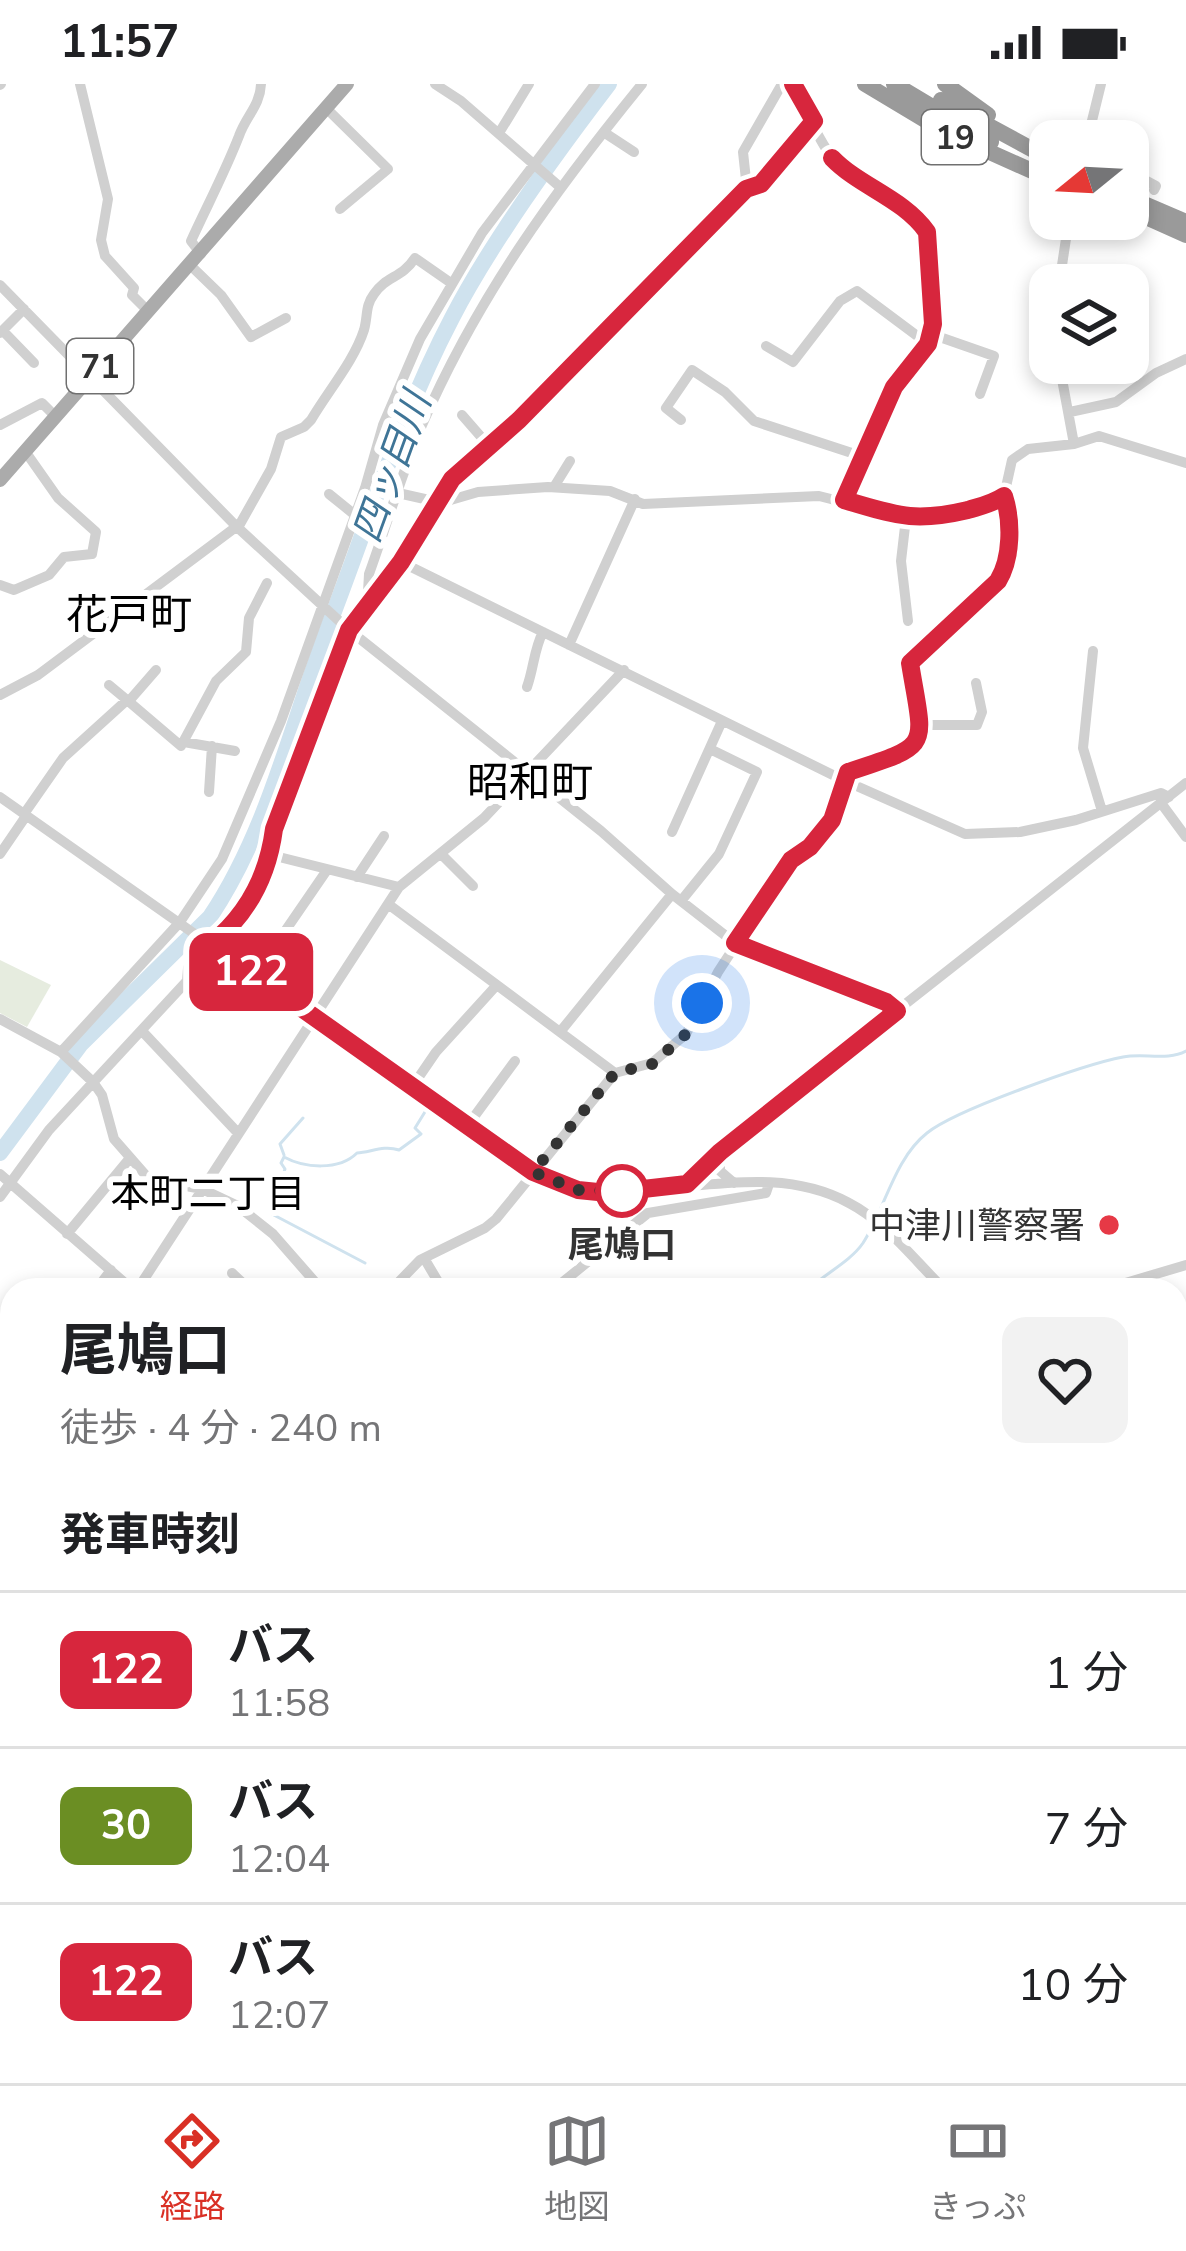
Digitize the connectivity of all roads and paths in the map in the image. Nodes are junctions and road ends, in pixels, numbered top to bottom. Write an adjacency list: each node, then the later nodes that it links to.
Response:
1 (80, 84): 39 (street)
2 (262, 84): 35 (street)
3 (347, 84): 15 (main road, 71)
4 (436, 84): 19 (street)
5 (529, 84): 19 (street)
6 (595, 84): 23 (street)
7 (642, 84): 18 (street)
8 (782, 84): 28 (street)
9 (793, 84): 17 (street)
10 (865, 84): 25 (highway, 19)
11 (894, 84): 24 (highway, 19)
12 (915, 84): 21 (highway, 19)
13 (945, 84): 20 (highway, 19)
14 (1101, 84): 16 (street)
15 (326, 108): 31 (street); 35 (main road, 71)
16 (1092, 120)
17 (814, 121): 28 (street); 42 (street)
18 (605, 133): 22 (street); 27 (street)
19 (500, 134): 23 (street)
20 (1029, 137)
21 (1029, 147)
22 (634, 152)
23 (531, 164): 27 (street); 36 (street)
24 (1029, 164)
25 (1029, 167)
26 (1149, 182): 29 (street)
27 (560, 187): 62 (street)
28 (746, 189): 55 (street)
29 (1154, 190)
30 (1149, 206): 33 (highway)
31 (340, 209)
32 (1149, 218): 34 (highway)
33 (1186, 222)
34 (1186, 235)
35 (196, 259): 39 (main road, 71); 40 (street)
36 (451, 283): 68 (street); 70 (street)
37 (0, 285): 38 (street)
38 (24, 309): 41 (street); 46 (street)
39 (149, 312): 46 (main road, 71)
40 (286, 318)
41 (2, 332): 45 (street)
42 (930, 339): 43 (street); 48 (street); 57 (street)
43 (766, 346)
44 (1186, 359): 49 (street)
45 (34, 363)
46 (90, 377): 51 (main road, 71); 70 (street)
47 (1064, 384): 49 (street)
48 (980, 394)
49 (1070, 412): 54 (street)
50 (462, 415): 55 (street)
51 (55, 416): 53 (street); 56 (main road, 71)
52 (681, 420): 57 (street)
53 (0, 425)
54 (1074, 444): 59 (street); 64 (street)
55 (489, 446): 67 (street)
56 (26, 451): 60 (main road, 71); 73 (street)
57 (862, 456): 66 (street)
58 (569, 461): 61 (street)
59 (1186, 463)
60 (0, 480)
61 (554, 487): 65 (street); 67 (street)
62 (398, 493): 67 (street); 74 (street)
63 (329, 494): 68 (street)
64 (1004, 496): 69 (street); 89 (street)
65 (635, 500): 66 (street); 79 (street)
66 (844, 500): 69 (street)
67 (437, 503): 71 (street)
68 (355, 515): 75 (street)
69 (907, 518): 76 (street)
70 (236, 526): 75 (street); 86 (street)
71 (401, 562): 74 (street); 78 (street)
72 (267, 583): 90 (street)
73 (0, 585)
74 (373, 598): 77 (street)
75 (323, 606): 77 (street); 114 (street)
76 (908, 621)
77 (349, 630): 94 (street); 107 (street)
78 (543, 632): 79 (street); 85 (street)
79 (569, 645): 82 (street)
80 (1093, 651): 100 (street)
81 (156, 670): 87 (street)
82 (624, 670): 88 (street); 94 (street)
83 (976, 683): 89 (street)
84 (109, 685): 87 (street)
85 (527, 687)
86 (0, 695)
87 (128, 701): 90 (street); 101 (street)
88 (722, 721): 92 (street); 95 (street)
89 (920, 725): 95 (street)
90 (184, 742): 91 (street)
91 (212, 746): 93 (street); 97 (street)
92 (710, 749): 102 (street); 112 (street)
93 (236, 751)
94 (526, 772): 106 (street); 112 (street)
95 (843, 780): 100 (street); 117 (street)
96 (1186, 783): 99 (street)
97 (208, 792)
98 (0, 797): 101 (street)
99 (1165, 800): 100 (street); 104 (street); 119 (street)
100 (1102, 811)
101 (25, 815): 105 (street); 114 (street)
102 (672, 832)
103 (384, 836): 109 (street)
104 (1186, 837)
105 (0, 854)
106 (441, 854): 110 (street); 111 (street)
107 (271, 855): 108 (street); 116 (street)
108 (327, 870): 109 (street); 115 (street)
109 (357, 877): 111 (street)
110 (473, 886)
111 (399, 887): 113 (street)
112 (676, 897): 117 (street); 123 (street)
113 (388, 904): 118 (street); 120 (street)
114 (182, 924): 116 (street); 124 (street)
115 (281, 937)
116 (208, 942): 120 (street); 122 (street)
117 (735, 943): 119 (street); 126 (street)
118 (495, 987): 123 (street); 128 (street)
119 (897, 1011): 131 (street)
120 (315, 1017): 128 (street); 130 (street)
121 (0, 1019): 124 (street)
122 (142, 1031): 127 (street); 130 (street)
123 (560, 1032): 126 (street)
124 (63, 1053): 127 (street)
125 (515, 1061): 129 (street)
126 (615, 1073): 133 (street)
127 (88, 1077): 132 (street); 134 (street)
128 (412, 1087): 129 (street)
129 (468, 1125): 133 (street)
130 (238, 1132): 138 (street)
131 (720, 1152): 135 (street); 136 (street)
132 (130, 1158): 138 (street); 140 (street)
133 (533, 1172): 136 (street); 141 (street)
134 (3, 1177): 139 (street); 140 (street)
135 (734, 1183): 136 (street); 137 (street)
136 (687, 1184)
137 (769, 1184): 152 (street); 153 (street)
138 (202, 1189): 147 (street); 149 (street)
139 (0, 1197)
140 (67, 1234): 143 (street)
141 (424, 1258): 150 (street); 151 (street)
142 (1186, 1265): 154 (street)
143 (111, 1270): 145 (street); 146 (street)
144 (232, 1273): 148 (street)
145 (105, 1278)
146 (121, 1278)
147 (143, 1278)
148 (237, 1278)
149 (311, 1278)
150 (403, 1278)
151 (435, 1278)
152 (568, 1278)
153 (932, 1278)
154 (1142, 1278)

